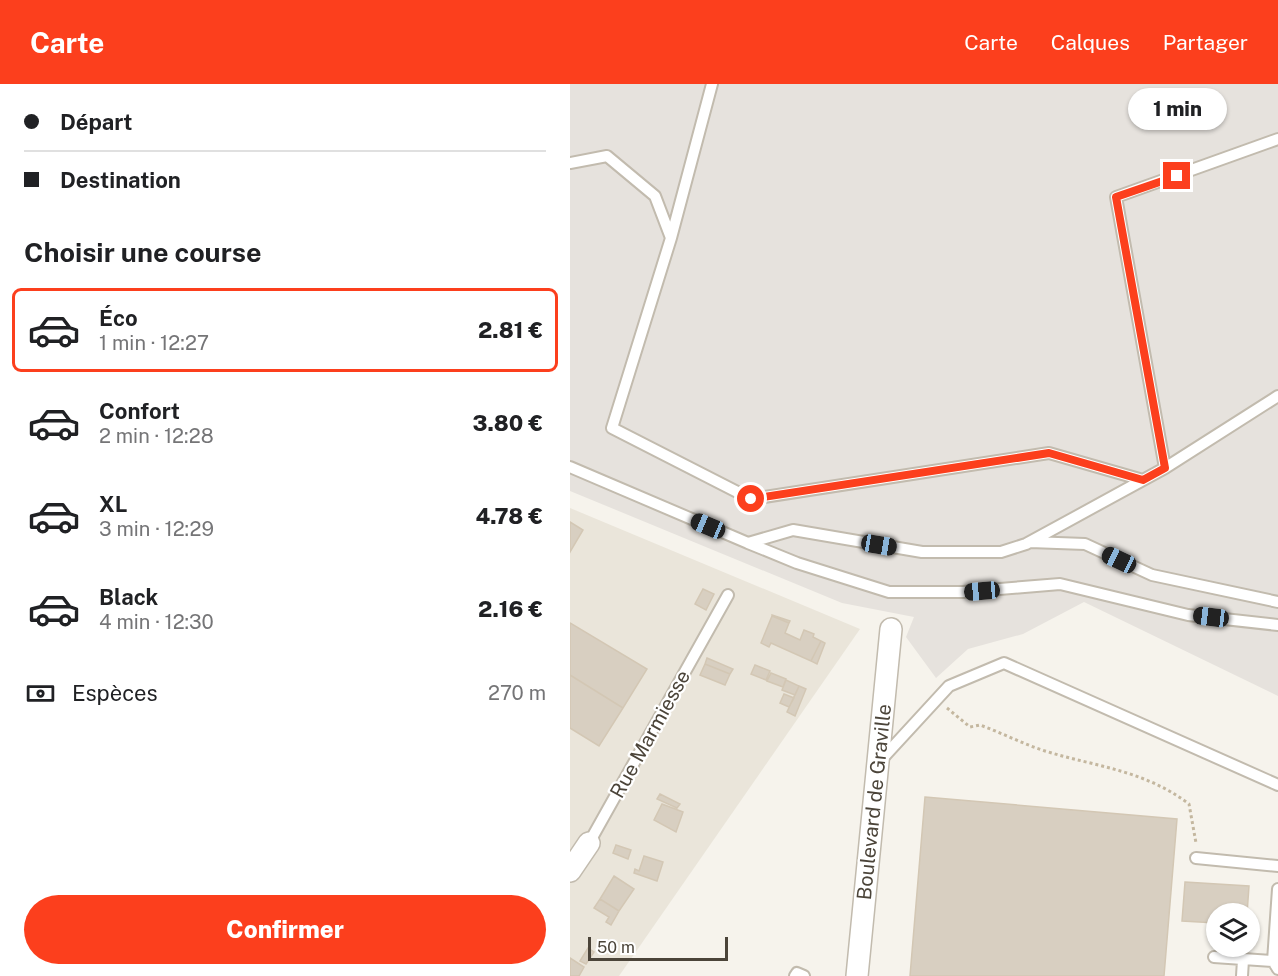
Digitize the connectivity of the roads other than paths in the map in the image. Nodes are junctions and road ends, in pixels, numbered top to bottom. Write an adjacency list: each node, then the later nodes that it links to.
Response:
1 (712, 84): 4 (lane)
2 (1278, 139): 7 (lane)
3 (570, 163): 4 (lane)
4 (671, 238): 8 (lane)
5 (1278, 396): 7 (lane)
6 (570, 467): 10 (lane)
7 (1165, 468): 8 (lane)
8 (1143, 480): 9 (lane)
9 (1030, 542): 10 (lane); 12 (lane)
10 (747, 543): 13 (lane)
11 (728, 595): 17 (lane, Rue Marmiesse)
12 (1278, 602)
13 (1278, 625)
14 (891, 628): 15 (street, Boulevard de Graville)
15 (878, 764): 16 (lane); 27 (street, Boulevard de Graville)
16 (1278, 785)
17 (589, 843): 20 (street, Rue Marmiesse)
18 (1196, 858): 19 (lane)
19 (1278, 866)
20 (570, 871)
21 (1278, 889): 24 (lane)
22 (1214, 957): 23 (lane)
23 (1243, 960): 24 (lane); 28 (lane)
24 (1275, 965)
25 (795, 976): 26 (lane)
26 (804, 976)
27 (857, 976)
28 (1242, 976)

